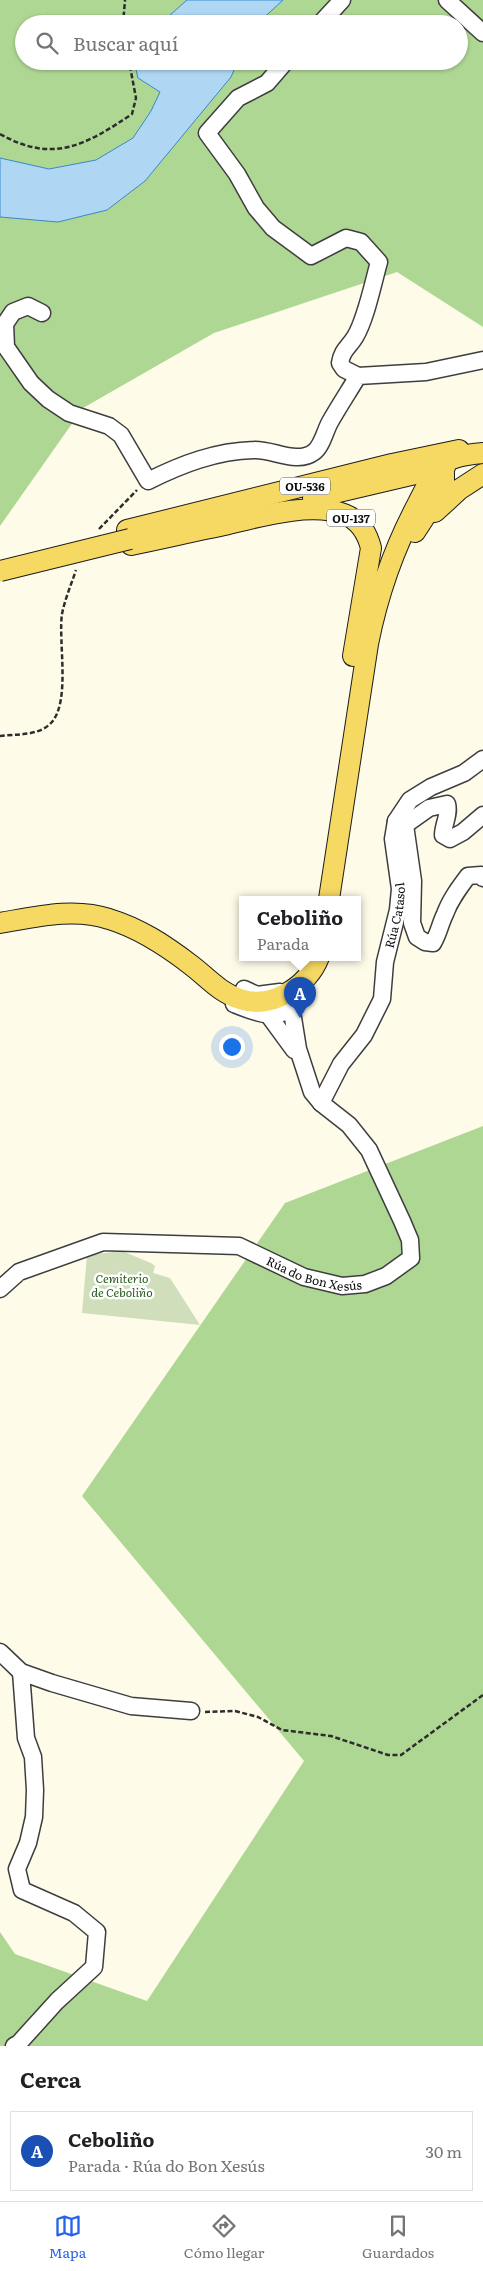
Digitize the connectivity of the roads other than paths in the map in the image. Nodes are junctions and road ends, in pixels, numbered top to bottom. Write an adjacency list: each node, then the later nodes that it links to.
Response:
1 (342, 0): 3 (street)
2 (447, 0): 4 (street)
3 (328, 15)
4 (463, 15)
5 (468, 19): 6 (street)
6 (483, 33)
7 (278, 70): 10 (street)
8 (42, 313): 10 (street)
9 (483, 360): 10 (street)
10 (358, 376)
11 (483, 446): 16 (main road, OU-536)
12 (483, 453): 14 (main road, OU-137)
13 (483, 460): 14 (main road, OU-536)
14 (439, 469): 16 (main road); 17 (main road, OU-137); 18 (main road, OU-536); 20 (main road, OU-137)
15 (483, 474): 17 (main road, OU-137)
16 (289, 490): 18 (main road, OU-536)
17 (419, 527): 20 (main road, OU-137)
18 (130, 538): 19 (main road, OU-536); 21 (main road, bridge); 22 (main road, OU-137)
19 (0, 561)
20 (387, 570): 22 (main road, OU-137)
21 (0, 571)
22 (355, 734): 27 (main road, OU-137)
23 (483, 759): 25 (street, Rúa Catasol)
24 (483, 815): 25 (street)
25 (401, 823): 26 (street); 34 (street, Rúa Catasol)
26 (483, 878)
27 (330, 896)
28 (0, 923): 30 (main road)
29 (311, 963): 31 (main road); 32 (main road)
30 (192, 966): 31 (main road); 32 (main road)
31 (244, 989): 32 (street)
32 (275, 1002): 33 (street, Rúa do Bon Xesús); 33 (street, Rúa do Bon Xesús)
33 (302, 1065): 34 (street, Rúa do Bon Xesús)
34 (321, 1103): 35 (street, Rúa do Bon Xesús)
35 (0, 1289)
36 (0, 1652): 37 (street)
37 (21, 1672): 38 (street); 39 (street)
38 (191, 1711)
39 (14, 2046)

